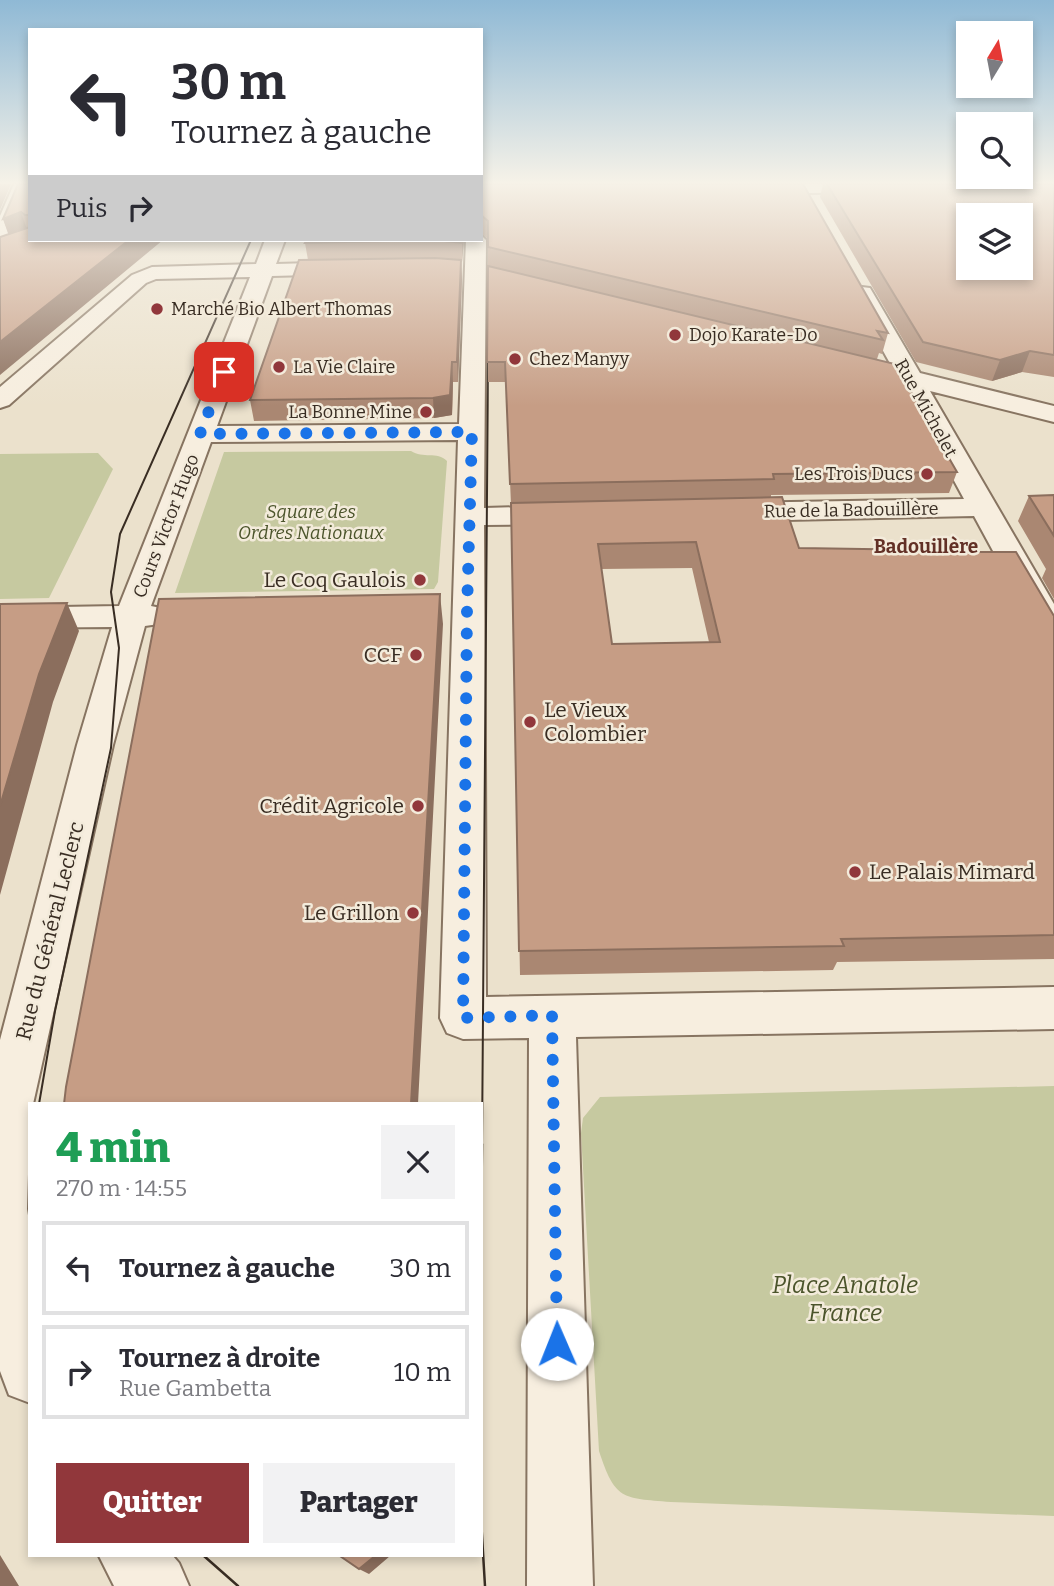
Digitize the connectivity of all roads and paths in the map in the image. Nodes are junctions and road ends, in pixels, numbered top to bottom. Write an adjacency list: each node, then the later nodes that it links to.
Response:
1 (268, 258): 4 (street, Cours Victor Hugo)
2 (477, 258): 10 (street)
3 (373, 268): 4 (street)
4 (264, 270): 8 (street); 11 (street, Cours Victor Hugo)
5 (852, 274): 7 (street, Rue Michelet)
6 (828, 359): 7 (street)
7 (910, 378): 9 (street); 12 (street, Rue Michelet)
8 (0, 400)
9 (1054, 414)
10 (472, 432): 11 (street); 15 (street)
11 (200, 434): 17 (street, Cours Victor Hugo)
12 (981, 507): 13 (street, Rue de la Badouillère); 19 (street, Rue Michelet)
13 (713, 512)
14 (590, 515): 15 (street)
15 (469, 517): 21 (street)
16 (179, 616): 17 (street)
17 (131, 617): 18 (street); 22 (street, Rue du Général Leclerc)
18 (0, 618)
19 (1054, 632)
20 (1054, 1008): 21 (street)
21 (552, 1015): 25 (street)
22 (28, 1368)
23 (132, 1557): 24 (street)
24 (156, 1586)
25 (560, 1586)

